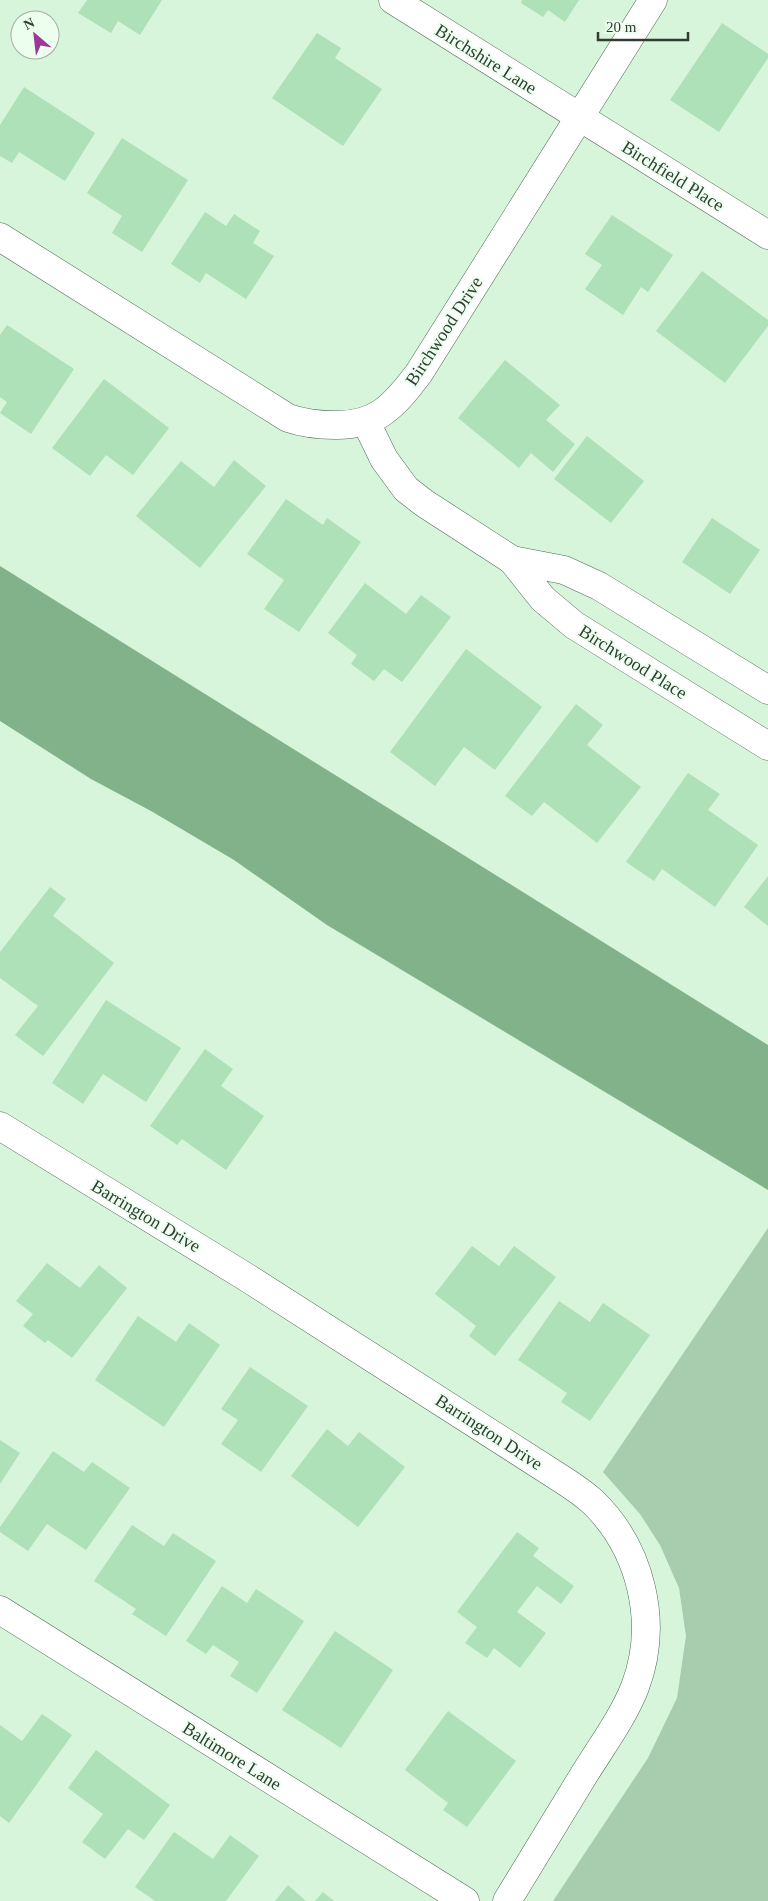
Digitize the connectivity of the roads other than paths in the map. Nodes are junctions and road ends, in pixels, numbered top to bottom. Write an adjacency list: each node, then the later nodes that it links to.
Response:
1 (393, 0): 3 (street, Birchshire Lane)
2 (652, 0): 3 (street, Birchwood Drive)
3 (579, 117): 4 (street, Birchfield Place); 6 (street, Birchwood Drive)
4 (768, 235)
5 (0, 237): 6 (street, Birchwood Drive)
6 (366, 422): 7 (street, Birchwood Place)
7 (512, 560): 8 (street, Birchwood Place); 9 (street, Birchwood Place)
8 (768, 690)
9 (768, 746)
10 (0, 1126): 13 (street, Barrington Drive)
11 (0, 1610): 12 (street, Baltimore Lane)
12 (465, 1901)
13 (507, 1901)

